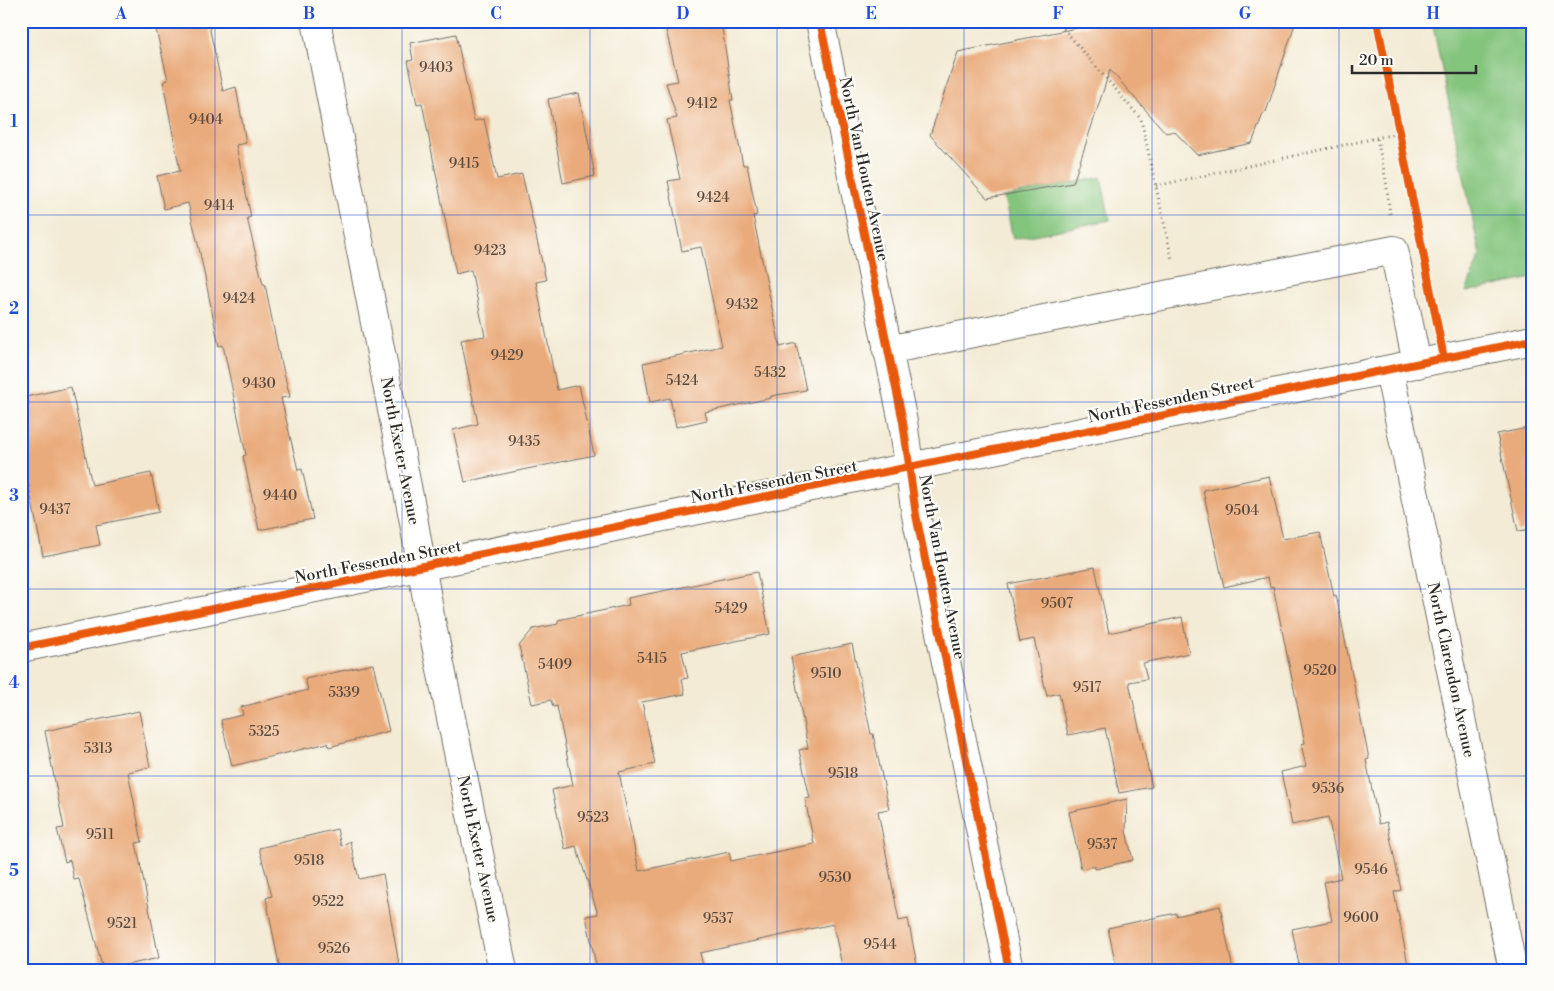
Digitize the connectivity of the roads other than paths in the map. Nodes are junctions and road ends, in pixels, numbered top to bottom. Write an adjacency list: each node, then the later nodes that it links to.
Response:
1 (316, 21): 8 (street, North Exeter Avenue)
2 (820, 21): 4 (street, North Van Houten Avenue)
3 (1533, 340): 5 (street, North Fessenden Street)
4 (887, 350): 5 (street); 7 (street, North Van Houten Avenue)
5 (1416, 364): 6 (street, North Fessenden Street)
6 (1388, 370): 7 (street, North Fessenden Street); 12 (street, North Clarendon Avenue)
7 (909, 468): 8 (street, North Fessenden Street); 11 (street, North Van Houten Avenue)
8 (422, 567): 9 (street, North Fessenden Street); 10 (street, North Exeter Avenue)
9 (21, 648)
10 (503, 970)
11 (1009, 970)
12 (1513, 970)

